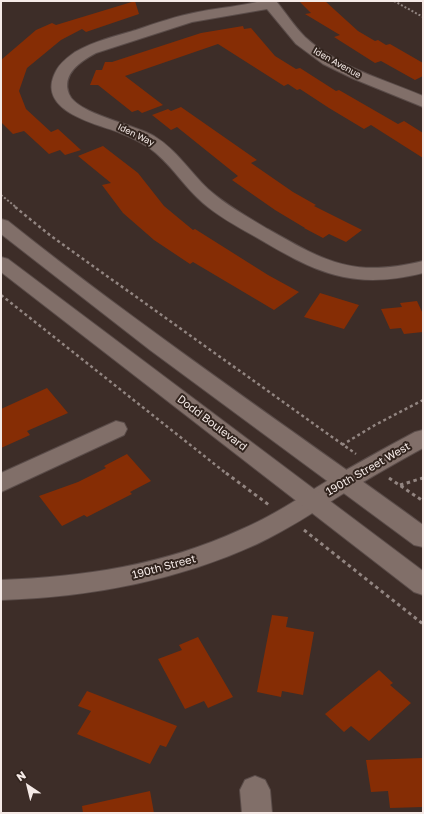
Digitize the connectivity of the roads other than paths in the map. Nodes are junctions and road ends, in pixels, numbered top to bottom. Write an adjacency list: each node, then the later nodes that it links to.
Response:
1 (269, 3): 2 (street, Iden Avenue); 5 (street, Iden Way)
2 (423, 102)
3 (1, 225): 8 (street)
4 (1, 263): 10 (street, Dodd Boulevard)
5 (423, 267)
6 (116, 429): 9 (street)
7 (423, 438): 8 (street, 190th Street West)
8 (346, 480): 10 (street, 190th Street West); 11 (street)
9 (1, 483)
10 (314, 501): 12 (street, Dodd Boulevard); 13 (street, 190th Street)
11 (423, 538)
12 (423, 585)
13 (1, 590)

